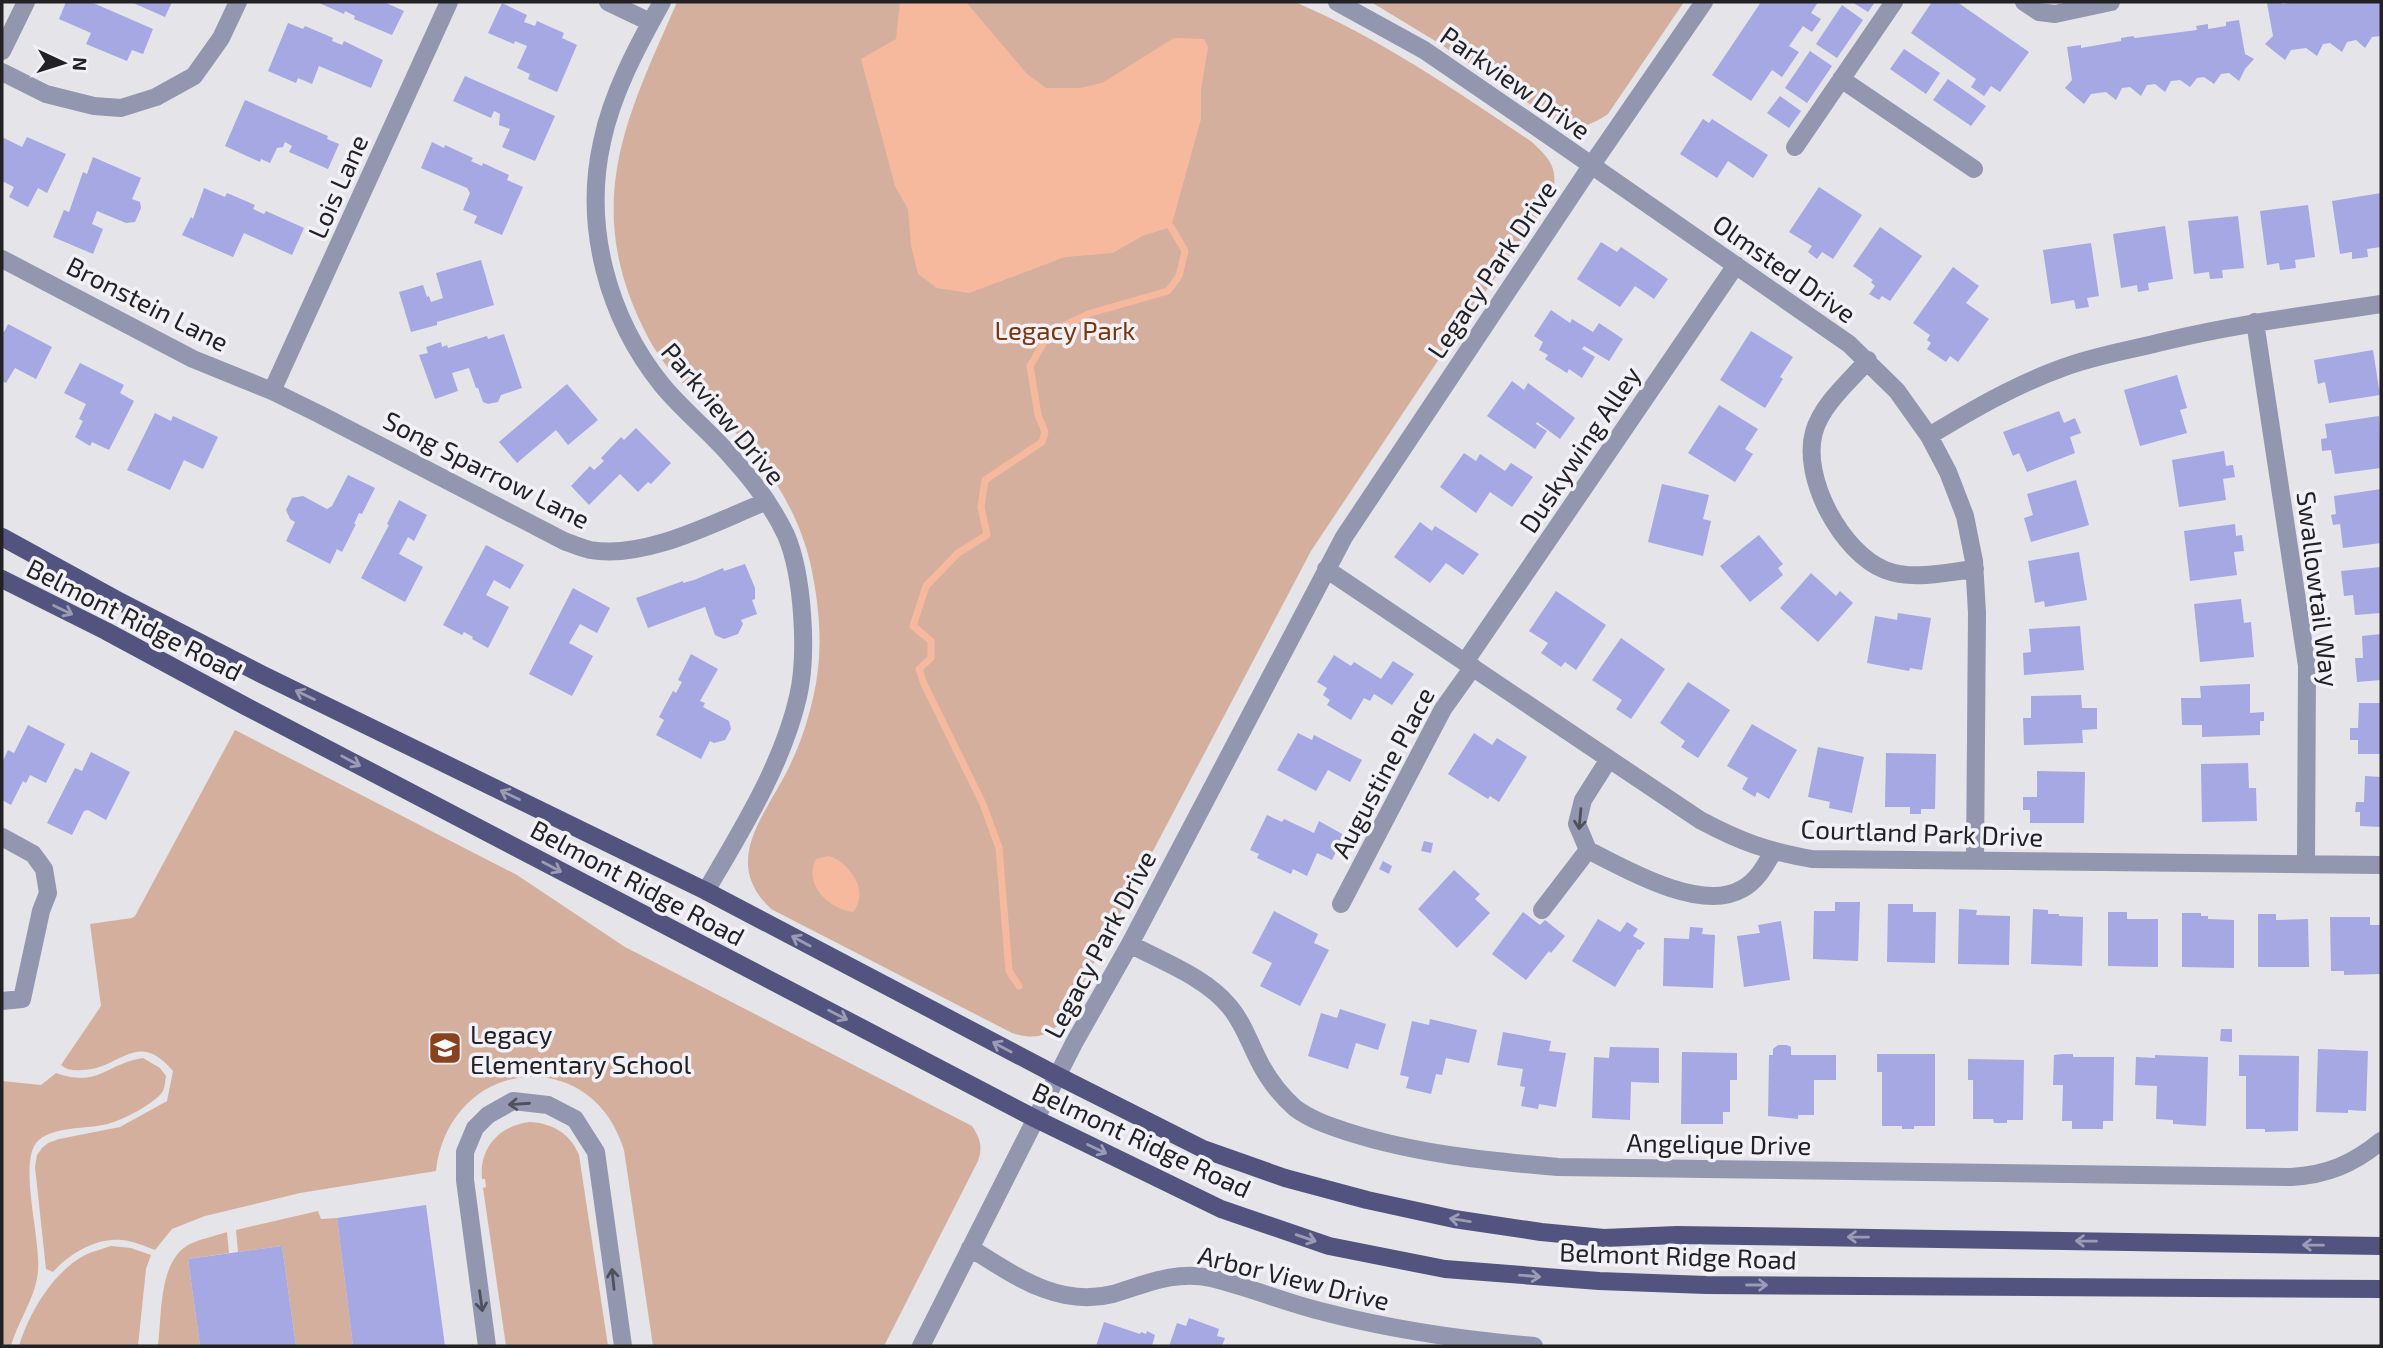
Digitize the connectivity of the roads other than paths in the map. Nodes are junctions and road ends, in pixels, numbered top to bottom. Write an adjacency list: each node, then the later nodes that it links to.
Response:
1 (26, 2): 13 (street)
2 (238, 2): 14 (street)
3 (449, 2): 24 (street, Lois Lane)
4 (608, 2): 12 (street)
5 (662, 2): 12 (street, Parkview Drive)
6 (1337, 2): 17 (street, Parkview Drive)
7 (1704, 2): 17 (street, Legacy Park Drive)
8 (1894, 2): 15 (street)
9 (2025, 2): 10 (street); 11 (street)
10 (2053, 2)
11 (2111, 2)
12 (650, 22): 26 (street, Parkview Drive)
13 (2, 51)
14 (2, 72)
15 (1841, 79): 16 (street); 18 (street)
16 (1795, 147)
17 (1591, 166): 20 (street, Olmsted Drive); 28 (street, Legacy Park Drive)
18 (1973, 169)
19 (2, 259): 24 (street, Bronstein Lane)
20 (1736, 265): 23 (street, Olmsted Drive); 31 (street, Duskywing Alley)
21 (2381, 304): 22 (street)
22 (2255, 323): 25 (street); 37 (street, Swallowtail Way)
23 (1868, 360): 25 (street, Olmsted Drive); 29 (street)
24 (272, 391): 26 (street, Song Sparrow Lane)
25 (1929, 436): 29 (street, Olmsted Drive)
26 (765, 502): 39 (street, Parkview Drive)
27 (2, 537): 39 (main road, Belmont Ridge Road, one-way to 27)
28 (1326, 569): 31 (street); 42 (street, Legacy Park Drive)
29 (1975, 569): 36 (street, Olmsted Drive)
30 (2, 579): 45 (main road, Belmont Ridge Road, one-way to 45)
31 (1469, 665): 32 (street, Courtland Park Drive); 40 (street, Augustine Place)
32 (1609, 759): 34 (street, one-way to 34); 35 (street, Courtland Park Drive)
33 (2, 837): 43 (street)
34 (1588, 850): 35 (street); 41 (street)
35 (1773, 852): 36 (street, Courtland Park Drive)
36 (1975, 861): 37 (street, Courtland Park Drive)
37 (2306, 864): 38 (street, Courtland Park Drive)
38 (2381, 865)
39 (706, 891): 44 (main road, Belmont Ridge Road, one-way to 39)
40 (1341, 904)
41 (1542, 910)
42 (1130, 944): 44 (street, Legacy Park Drive); 46 (street, Angelique Drive)
43 (2, 1001)
44 (1058, 1076): 45 (street, Legacy Park Drive); 47 (main road, Belmont Ridge Road, one-way to 44)
45 (1036, 1119): 48 (street, Legacy Park Drive); 49 (main road, Belmont Ridge Road, one-way to 49)
46 (2381, 1141)
47 (2381, 1246)
48 (971, 1248): 52 (street, Legacy Park Drive); 53 (street, Arbor View Drive)
49 (2381, 1289)
50 (487, 1346): 51 (street, one-way to 50)
51 (623, 1346)
52 (921, 1346)
53 (1534, 1346)

